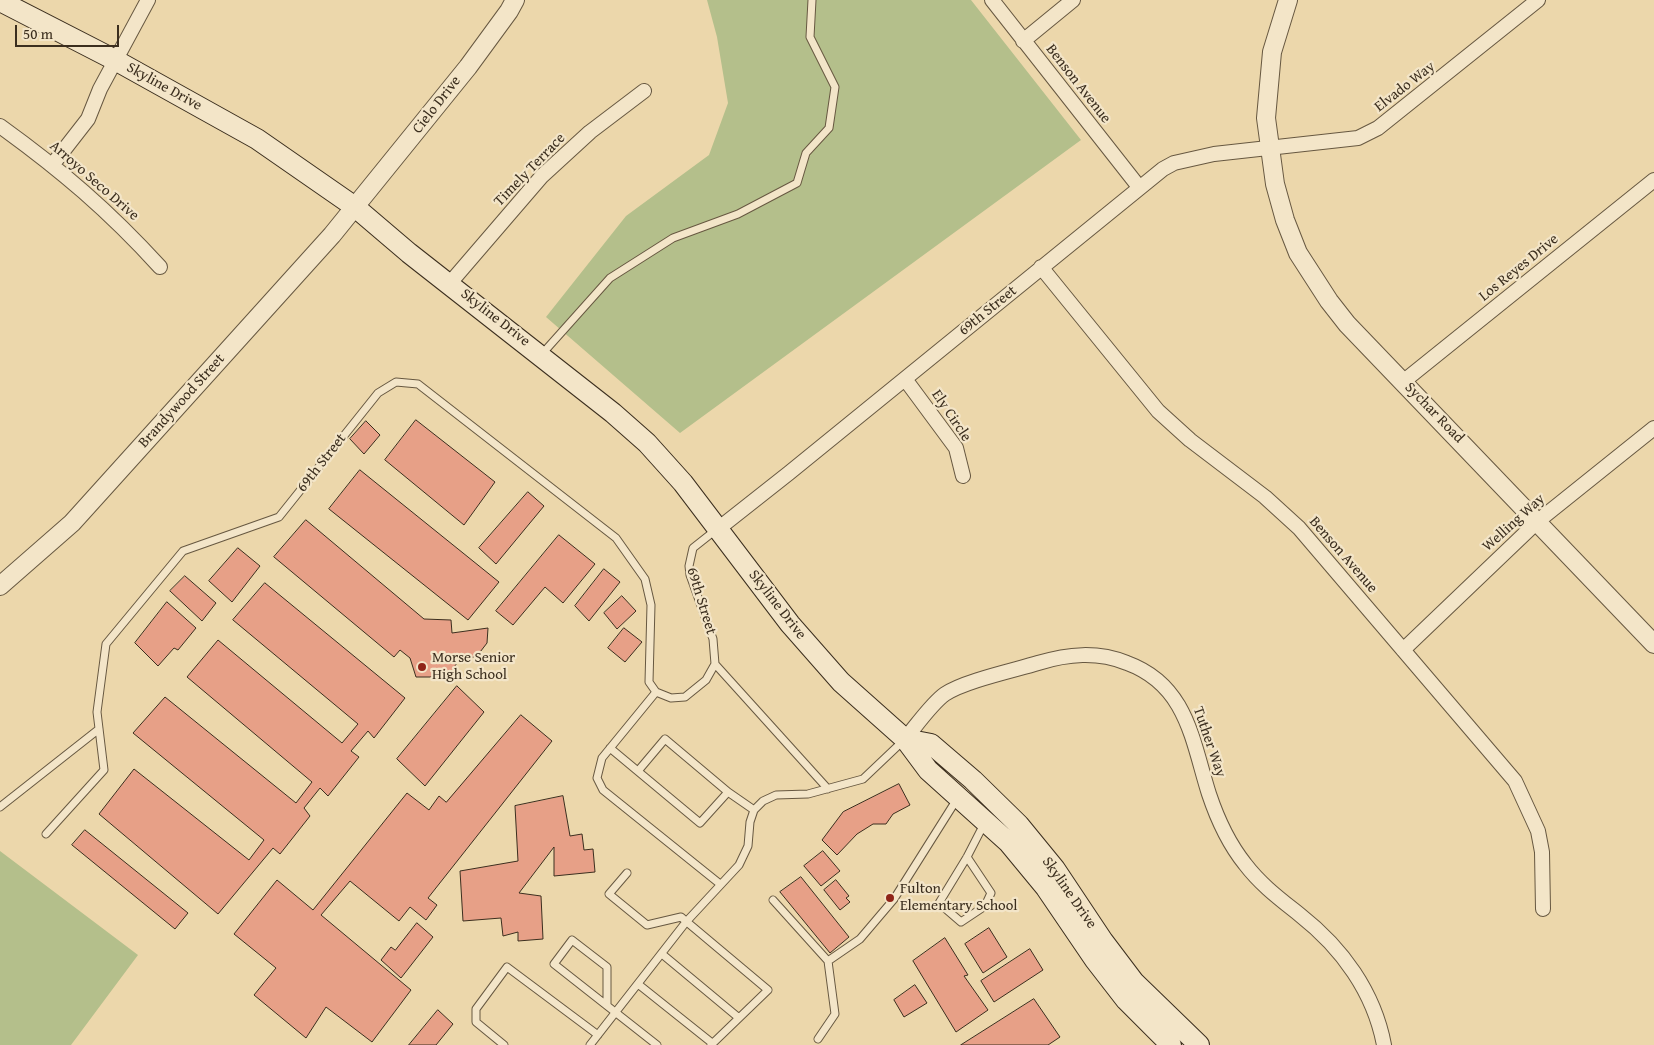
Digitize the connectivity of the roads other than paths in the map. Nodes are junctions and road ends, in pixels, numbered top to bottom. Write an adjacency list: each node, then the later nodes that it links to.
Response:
1 (148, 0): 10 (street)
2 (515, 0): 17 (street, Cielo Drive)
3 (812, 0): 21 (lane)
4 (992, 0): 9 (street, Benson Avenue)
5 (1073, 0): 9 (street)
6 (1288, 0): 13 (street)
7 (1538, 0): 13 (street, Elvado Way)
8 (0, 1): 10 (main road, Skyline Drive)
9 (1023, 41): 16 (street, Benson Avenue)
10 (115, 60): 14 (street); 17 (main road, Skyline Drive)
11 (644, 91): 20 (street, Timely Terrace)
12 (0, 126): 14 (street, Arroyo Seco Drive)
13 (1270, 149): 16 (street, 69th Street); 23 (street, Sychar Road)
14 (53, 164): 18 (street, Arroyo Seco Drive)
15 (1654, 180): 23 (street, Los Reyes Drive)
16 (1139, 187): 19 (street, 69th Street)
17 (355, 207): 20 (main road, Skyline Drive); 28 (street, Brandywood Street)
18 (160, 266)
19 (1040, 268): 22 (street, 69th Street); 30 (street, Benson Avenue)
20 (450, 283): 21 (main road, Skyline Drive)
21 (541, 355): 27 (main road, Skyline Drive)
22 (905, 379): 25 (street, Ely Circle); 27 (street, 69th Street)
23 (1404, 381): 26 (street, Sychar Road)
24 (1654, 428): 26 (street, Welling Way)
25 (962, 476)
26 (1538, 521): 29 (street, Sychar Road); 30 (street, Welling Way)
27 (718, 529): 31 (lane, 69th Street); 34 (main road, Skyline Drive)
28 (0, 586)
29 (1654, 644)
30 (1404, 650): 48 (street, Benson Avenue)
31 (715, 664): 32 (lane); 37 (lane)
32 (656, 692): 33 (lane, 69th Street); 35 (lane)
33 (99, 729): 40 (lane); 43 (lane)
34 (905, 739): 37 (lane); 39 (main road, Skyline Drive); 63 (main road, Skyline Drive); 64 (street, Tuther Way)
35 (610, 748): 36 (lane); 46 (lane)
36 (638, 771): 38 (lane); 38 (lane)
37 (828, 789): 41 (lane)
38 (728, 792): 41 (lane)
39 (959, 797): 42 (main road, Skyline Drive); 51 (lane)
40 (0, 807)
41 (754, 810): 46 (lane)
42 (986, 821): 44 (lane); 62 (main road, Skyline Drive)
43 (46, 834)
44 (967, 857): 44 (lane)
45 (627, 873): 49 (lane)
46 (720, 884): 49 (lane)
47 (773, 900): 51 (lane)
48 (1544, 909)
49 (686, 922): 50 (lane); 55 (lane)
50 (662, 954): 52 (lane); 55 (lane)
51 (828, 961): 57 (lane)
52 (638, 984): 54 (lane); 58 (lane)
53 (607, 1005): 53 (lane); 54 (lane)
54 (616, 1012): 56 (lane); 61 (lane)
55 (739, 1018): 58 (lane)
56 (598, 1035): 59 (lane); 60 (lane)
57 (818, 1039)
58 (711, 1044)
59 (504, 1045)
60 (591, 1045)
61 (657, 1045)
62 (1171, 1045)
63 (1199, 1045)
64 (1384, 1045)

